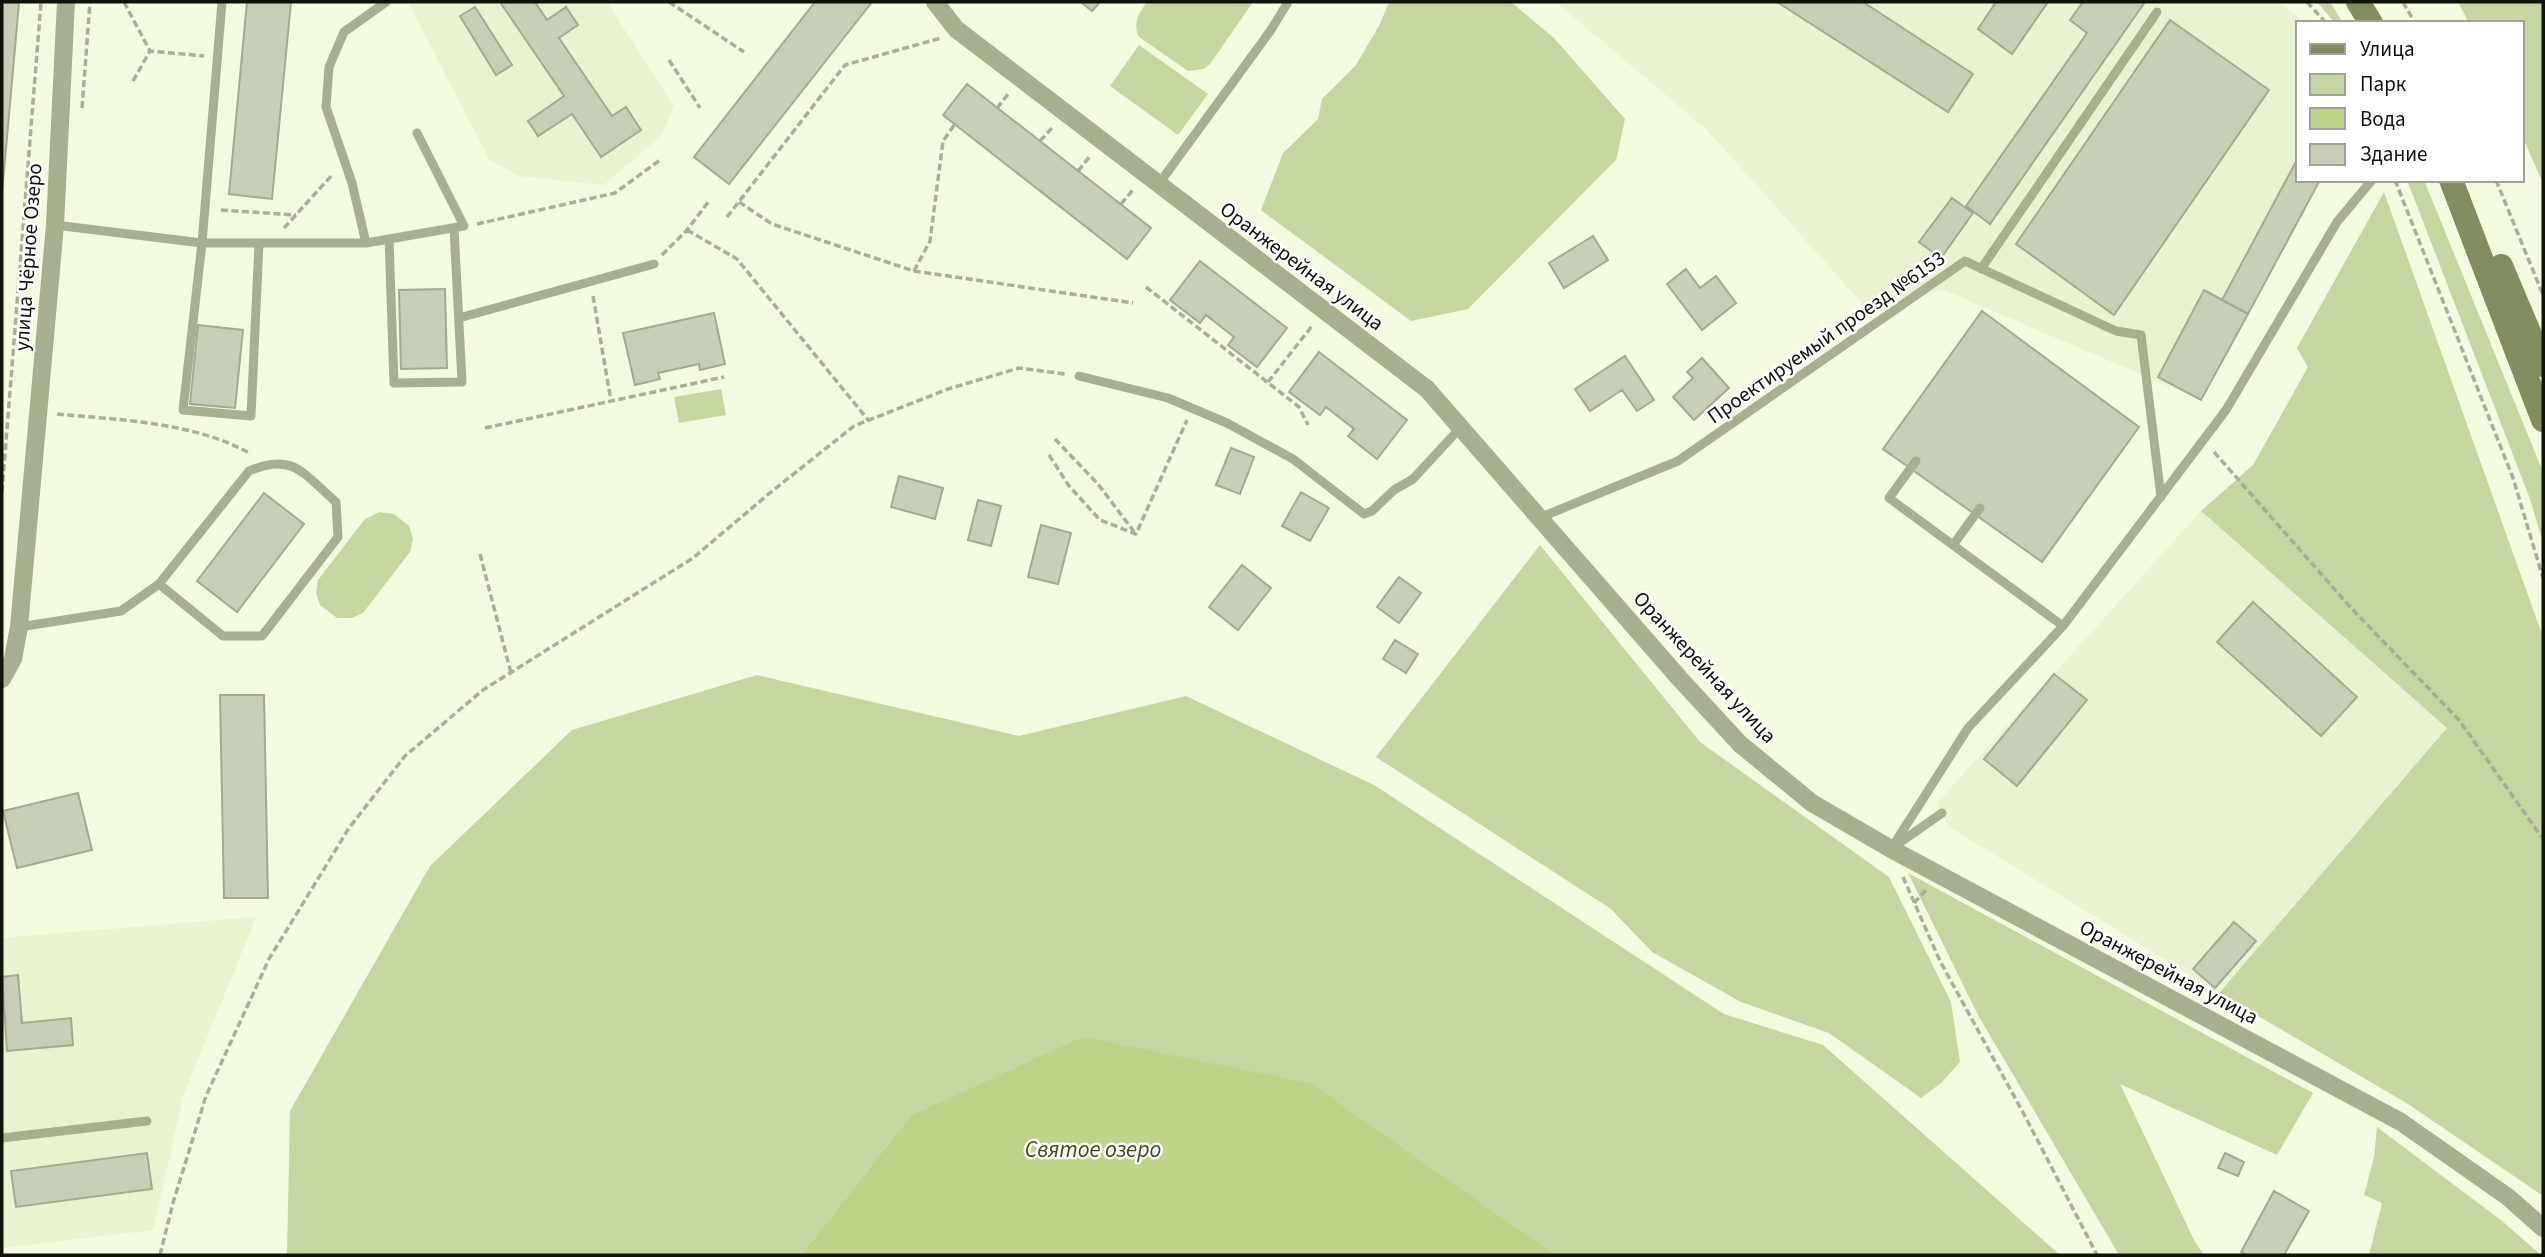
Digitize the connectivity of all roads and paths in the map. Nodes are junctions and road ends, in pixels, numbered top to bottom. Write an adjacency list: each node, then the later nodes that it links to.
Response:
1 (41, 2): 81 (path)
2 (66, 2): 46 (street, улица Чёрное Озеро)
3 (124, 2): 17 (path)
4 (222, 2): 19 (lane)
5 (386, 2): 31 (lane)
6 (670, 2): 18 (path)
7 (935, 2): 39 (street, Оранжерейная улица)
8 (1288, 2): 39 (lane)
9 (2307, 2): 13 (path)
10 (2358, 2): 14 (main road)
11 (2403, 2): 15 (path)
12 (2157, 12): 56 (lane)
13 (2324, 21)
14 (2370, 21)
15 (2413, 21)
16 (952, 35): 41 (path)
17 (150, 51): 19 (path); 21 (path)
18 (744, 52)
19 (218, 57): 43 (lane)
20 (669, 60): 24 (path)
21 (133, 81)
22 (1014, 86): 23 (path)
23 (997, 107)
24 (701, 108)
25 (1058, 120): 28 (path)
26 (955, 124): 57 (path)
27 (417, 133): 47 (lane)
28 (1040, 141)
29 (1097, 149): 32 (path)
30 (660, 160): 47 (path)
31 (345, 161): 44 (path); 54 (lane)
32 (1078, 171)
33 (1140, 181): 42 (path)
34 (2370, 182): 77 (lane)
35 (2396, 182): 88 (path)
36 (2452, 182): 71 (main road)
37 (2460, 182): 64 (main road)
38 (2497, 182): 60 (path)
39 (1158, 185): 74 (street, Оранжерейная улица)
40 (709, 201): 49 (path)
41 (739, 202): 45 (path); 57 (path)
42 (1121, 204)
43 (205, 209): 44 (path); 51 (lane)
44 (296, 215): 53 (path)
45 (727, 217)
46 (55, 225): 51 (lane); 91 (street, улица Чёрное Озеро)
47 (464, 226): 48 (lane)
48 (454, 228): 50 (lane); 62 (lane)
49 (687, 230): 55 (path); 72 (path)
50 (389, 239): 54 (lane); 62 (lane)
51 (202, 243): 52 (lane); 52 (lane)
52 (259, 243): 53 (lane)
53 (271, 243): 54 (lane)
54 (366, 243)
55 (653, 264): 58 (lane)
56 (1981, 269): 82 (lane, Проектируемый проезд №6153); 84 (lane, Проектируемый проезд №6153)
57 (914, 271): 61 (path)
58 (590, 281): 62 (lane); 68 (path)
59 (1146, 287): 67 (path)
60 (2543, 295)
61 (1133, 303)
62 (459, 318)
63 (1319, 318): 67 (path)
64 (2543, 365)
65 (1079, 376): 69 (lane); 72 (path)
66 (724, 377): 68 (path)
67 (1268, 382): 73 (path)
68 (611, 401): 75 (path)
69 (1192, 408): 74 (lane); 85 (path)
70 (55, 413): 80 (path)
71 (2543, 420)
72 (869, 421): 92 (path)
73 (1308, 425)
74 (1461, 427): 84 (street, Оранжерейная улица)
75 (485, 428)
76 (1055, 439): 85 (path)
77 (2204, 439): 82 (lane); 95 (path)
78 (1049, 455): 85 (path)
79 (1916, 461): 86 (lane)
80 (268, 463): 89 (lane); 89 (lane)
81 (2, 492)
82 (2161, 496): 90 (lane)
83 (1980, 508): 86 (lane)
84 (1539, 518): 96 (street, Оранжерейная улица)
85 (1136, 534)
86 (1953, 545): 90 (lane)
87 (480, 554): 92 (path)
88 (2543, 578)
89 (159, 584): 91 (lane)
90 (2063, 626): 96 (lane)
91 (19, 627): 93 (street, улица Чёрное Озеро)
92 (511, 673): 101 (path)
93 (2, 679)
94 (1942, 813): 96 (lane)
95 (2543, 839)
96 (1891, 849): 100 (street, Оранжерейная улица)
97 (1900, 869): 102 (path)
98 (147, 1121): 99 (lane)
99 (2, 1138)
100 (2543, 1228)
101 (160, 1255)
102 (2097, 1255)

